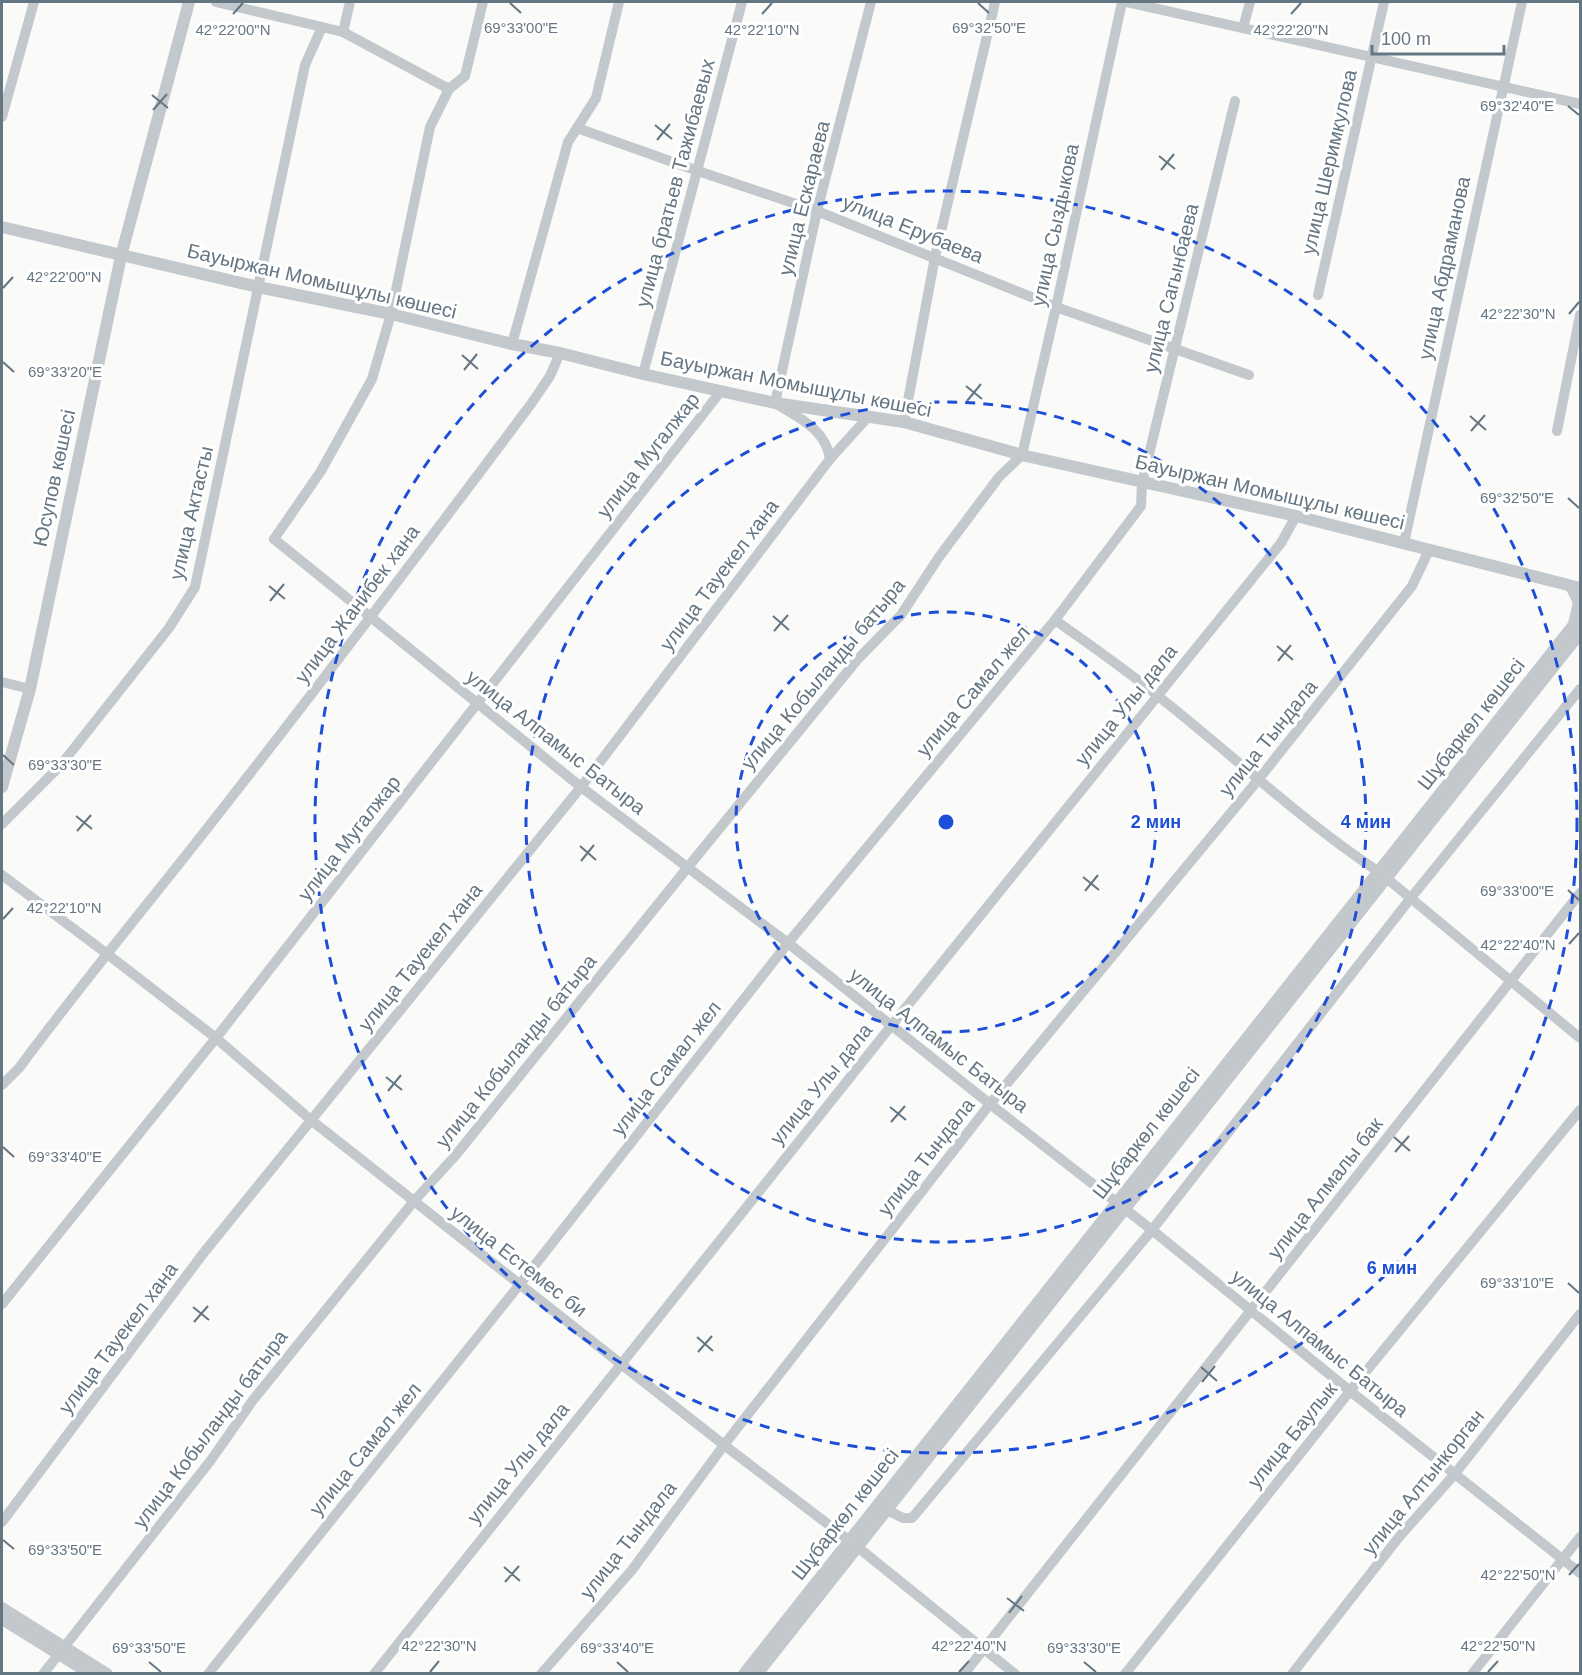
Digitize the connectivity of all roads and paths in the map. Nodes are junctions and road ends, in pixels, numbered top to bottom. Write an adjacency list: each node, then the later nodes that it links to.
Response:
1 (34, 2): 23 (street)
2 (189, 2): 28 (street, Юсупов көшесі)
3 (216, 2): 15 (street)
4 (350, 2): 17 (street)
5 (483, 2): 20 (street)
6 (619, 2): 24 (street)
7 (742, 2): 25 (street, улица братьев Тажибаевых)
8 (871, 2): 26 (street, улица Ескараева)
9 (995, 2): 29 (street)
10 (1122, 2): 32 (street, улица Сыздыкова)
11 (1127, 2): 16 (street)
12 (1250, 2): 16 (street)
13 (1384, 2): 18 (street, улица Шеримкулова)
14 (1522, 2): 19 (street, улица Абдраманова)
15 (322, 27): 17 (street); 30 (street, улица Актасты)
16 (1244, 28): 18 (street)
17 (343, 32): 20 (street)
18 (1371, 57): 19 (street); 31 (street, улица Шеримкулова)
19 (1502, 86): 22 (street); 49 (street, улица Абдраманова)
20 (449, 89): 33 (street)
21 (1235, 101): 36 (street, улица Сагынбаева)
22 (1581, 104)
23 (2, 117)
24 (577, 128): 25 (street, улица Ерубаева); 35 (street)
25 (698, 171): 26 (street, улица Ерубаева); 38 (street, улица братьев Тажибаевых)
26 (817, 211): 29 (street, улица Ерубаева); 41 (street, улица Ескараева)
27 (2, 227): 28 (street, Бауыржан Момышұлы көшесі)
28 (121, 256): 30 (street, Бауыржан Момышұлы көшесі); 56 (street, Юсупов көшесі)
29 (935, 257): 32 (street, улица Ерубаева); 43 (street)
30 (257, 288): 33 (street, Бауыржан Момышұлы көшесі); 63 (street, улица Актасты)
31 (1318, 295)
32 (1056, 307): 36 (street, улица Ерубаева); 45 (street, улица Сыздыкова)
33 (391, 314): 35 (street, Бауыржан Момышұлы көшесі); 52 (street, улица Алпамыс Батыра)
34 (1581, 315): 44 (street)
35 (512, 344): 37 (street, Бауыржан Момышұлы көшесі)
36 (1174, 348): 39 (street, улица Ерубаева); 47 (street, улица Сагынбаева)
37 (560, 353): 38 (street, Бауыржан Момышұлы көшесі); 52 (street, улица Жанибек хана)
38 (643, 374): 40 (street, Бауыржан Момышұлы көшесі)
39 (1249, 375)
40 (721, 391): 41 (street, Бауыржан Момышұлы көшесі); 59 (street, улица Мугалжар)
41 (775, 403): 42 (street, Бауыржан Момышұлы көшесі); 46 (street)
42 (870, 416): 43 (street, Бауыржан Момышұлы көшесі); 46 (street, улица Тауекел хана)
43 (904, 422): 45 (street, Бауыржан Момышұлы көшесі)
44 (1557, 431)
45 (1022, 455): 47 (street, Бауыржан Момышұлы көшесі); 64 (street, улица Кобыланды батыра)
46 (830, 459): 61 (street, улица Тауекел хана)
47 (1142, 483): 48 (street, Бауыржан Момышұлы көшесі); 53 (street, улица Самал жел)
48 (1296, 516): 49 (street, Бауыржан Момышұлы көшесі); 58 (street, улица Улы дала)
49 (1404, 543): 50 (street, Бауыржан Момышұлы көшесі)
50 (1429, 550): 51 (street, Бауыржан Момышұлы көшесі); 60 (street, улица Тындала)
51 (1576, 587): 54 (street)
52 (372, 616): 59 (street, улица Алпамыс Батыра); 70 (street, улица Жанибек хана)
53 (1055, 620): 58 (street); 69 (street, улица Самал жел)
54 (1578, 630): 66 (street, Шұбаркөл көшесі)
55 (2, 681): 56 (street)
56 (30, 689): 62 (street, Юсупов көшесі)
57 (1581, 689): 68 (street, Шұбаркөл көшесі)
58 (1158, 695): 60 (street); 72 (street, улица Улы дала)
59 (476, 703): 61 (street, улица Алпамыс Батыра); 73 (street, улица Мугалжар)
60 (1258, 780): 66 (street); 76 (street, улица Тындала)
61 (581, 786): 64 (street, улица Алпамыс Батыра); 78 (street, улица Тауекел хана)
62 (2, 787)
63 (2, 824)
64 (688, 867): 69 (street, улица Алпамыс Батыра); 79 (street, улица Кобыланды батыра)
65 (2, 875): 70 (street, улица Естемес би)
66 (1383, 875): 68 (street); 80 (street, Шұбаркөл көшесі)
67 (1581, 892): 71 (street, улица Алмалы бак)
68 (1410, 899): 71 (street); 81 (street, Шұбаркөл көшесі)
69 (788, 943): 72 (street, улица Алпамыс Батыра); 82 (street, улица Самал жел)
70 (106, 953): 73 (street, улица Естемес би); 75 (street, улица Жанибек хана)
71 (1512, 980): 74 (street); 84 (street, улица Алмалы бак)
72 (891, 1026): 76 (street, улица Алпамыс Батыра); 86 (street, улица Улы дала)
73 (216, 1038): 78 (street, улица Естемес би); 83 (street, улица Мугалжар)
74 (1581, 1038)
75 (2, 1085)
76 (990, 1104): 80 (street, улица Алпамыс Батыра); 88 (street, улица Тындала)
77 (1581, 1110): 87 (street, улица Баулык)
78 (311, 1120): 79 (street, улица Естемес би); 91 (street, улица Тауекел хана)
79 (414, 1201): 82 (street, улица Естемес би); 99 (street, улица Кобыланды батыра)
80 (1121, 1205): 81 (street, улица Алпамыс Батыра); 90 (street, Шұбаркөл көшесі); 93 (street, Шұбаркөл көшесі)
81 (1152, 1230): 84 (street, улица Алпамыс Батыра); 90 (street, Шұбаркөл көшесі)
82 (520, 1284): 86 (street, улица Естемес би); 103 (street, улица Самал жел)
83 (2, 1304)
84 (1251, 1311): 87 (street, улица Алпамыс Батыра); 98 (street, улица Алмалы бак)
85 (1581, 1314): 89 (street, улица Алтынкорган)
86 (620, 1363): 88 (street, улица Естемес би); 104 (street, улица Улы дала)
87 (1350, 1391): 89 (street, улица Алпамыс Батыра); 110 (street, улица Баулык)
88 (724, 1445): 93 (street, улица Естемес би); 105 (street, улица Тындала)
89 (1454, 1475): 94 (street, улица Алпамыс Батыра); 111 (street, улица Алтынкорган)
90 (886, 1510): 93 (street, Шұбаркөл көшесі)
91 (2, 1522)
92 (1581, 1537): 94 (street)
93 (854, 1544): 98 (street, улица Естемес би); 106 (street, Шұбаркөл көшесі); 107 (street, Шұбаркөл көшесі)
94 (1564, 1559): 95 (street, улица Алпамыс Батыра); 112 (street)
95 (1581, 1573)
96 (2, 1608): 99 (street)
97 (2, 1619): 99 (street)
98 (984, 1648): 108 (street, улица Алмалы бак); 109 (street, улица Естемес би)
99 (61, 1650): 100 (street, улица Кобыланды батыра); 101 (street); 102 (street)
100 (43, 1674)
101 (91, 1674)
102 (107, 1674)
103 (208, 1674)
104 (374, 1674)
105 (541, 1674)
106 (744, 1674)
107 (757, 1674)
108 (964, 1674)
109 (1015, 1674)
110 (1125, 1674)
111 (1292, 1674)
112 (1472, 1674)

